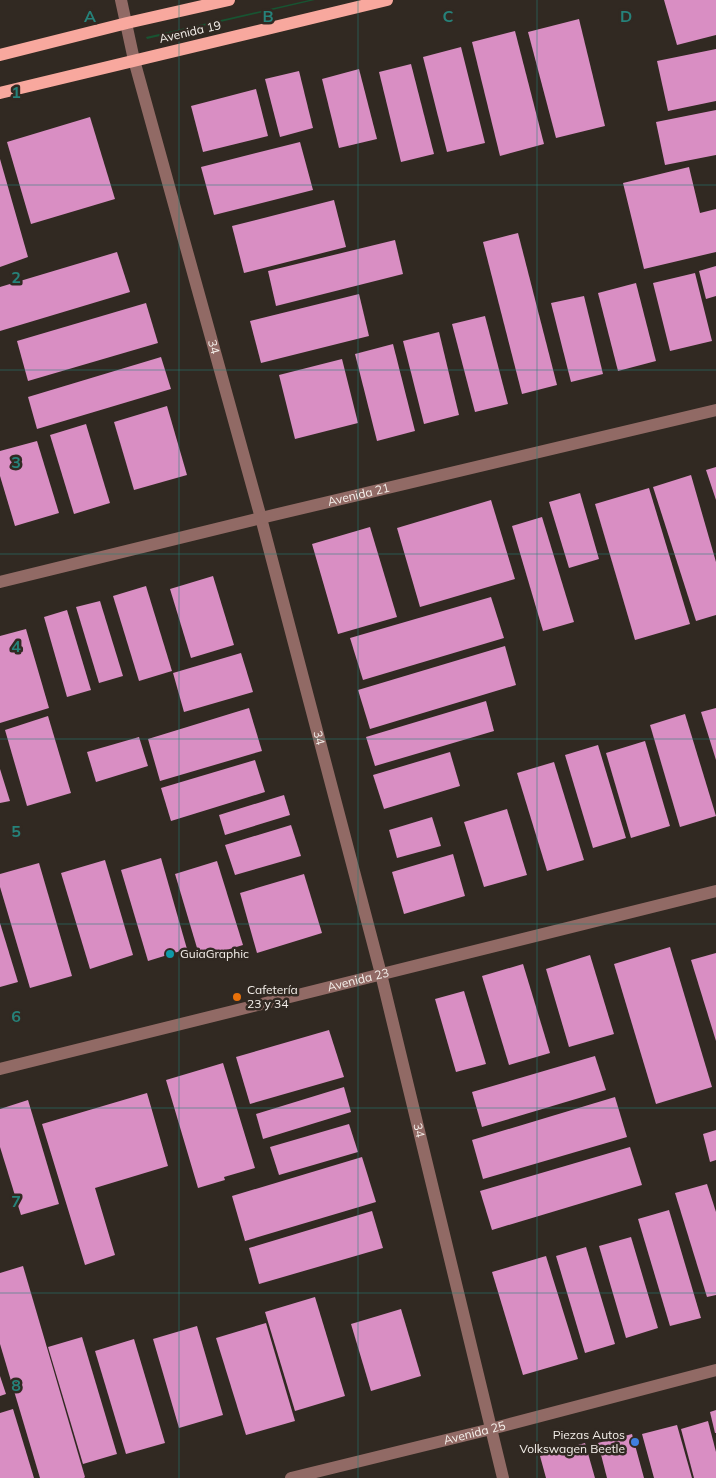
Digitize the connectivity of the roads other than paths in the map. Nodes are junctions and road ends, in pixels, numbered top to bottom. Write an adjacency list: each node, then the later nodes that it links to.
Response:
1 (121, 0): 4 (street, 34)
2 (229, 0): 4 (main road, Avenida 19)
3 (386, 0): 6 (main road, Avenida 19)
4 (127, 23): 5 (main road, Avenida 19); 6 (street, 34)
5 (0, 55)
6 (134, 60): 7 (main road, Avenida 19); 9 (street, 34)
7 (0, 93)
8 (716, 410): 9 (street, Avenida 21)
9 (261, 518): 10 (street, Avenida 21); 12 (street, 34)
10 (0, 582)
11 (716, 891): 12 (street, Avenida 23)
12 (381, 974): 13 (street, Avenida 23); 15 (street, 34)
13 (0, 1068)
14 (716, 1370): 15 (street, Avenida 25)
15 (491, 1429): 16 (street, Avenida 25); 17 (street, 34)
16 (291, 1478)
17 (503, 1478)

